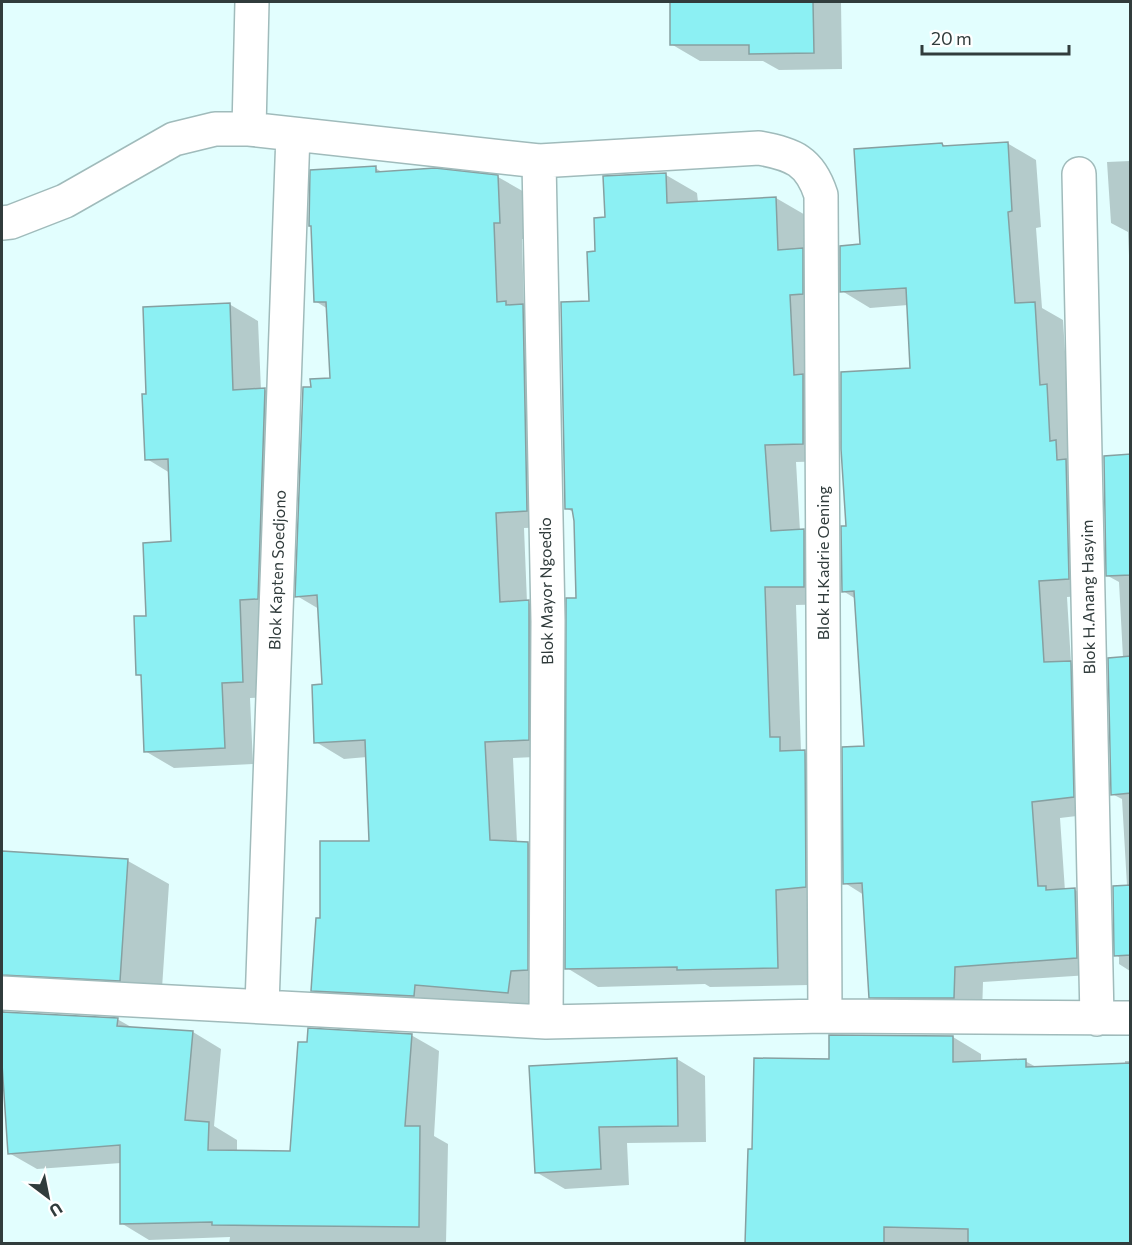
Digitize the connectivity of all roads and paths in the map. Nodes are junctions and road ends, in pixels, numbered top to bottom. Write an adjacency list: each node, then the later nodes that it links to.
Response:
1 (252, 2): 2 (street)
2 (249, 129): 3 (street, Blok H.Kadrie Oening); 6 (street, Blok H.Kadrie Oening)
3 (293, 134): 4 (street, Blok H.Kadrie Oening); 8 (street, Blok Kapten Soedjono)
4 (539, 161): 9 (street, Blok H.Kadrie Oening); 12 (street, Blok Mayor Ngoedio)
5 (1079, 174): 11 (street, Blok H.Anang Hasyim)
6 (2, 224)
7 (2, 993): 8 (street)
8 (262, 1005): 12 (street)
9 (825, 1016): 11 (street); 12 (street)
10 (1131, 1018): 11 (street)
11 (1097, 1019)
12 (546, 1022)

